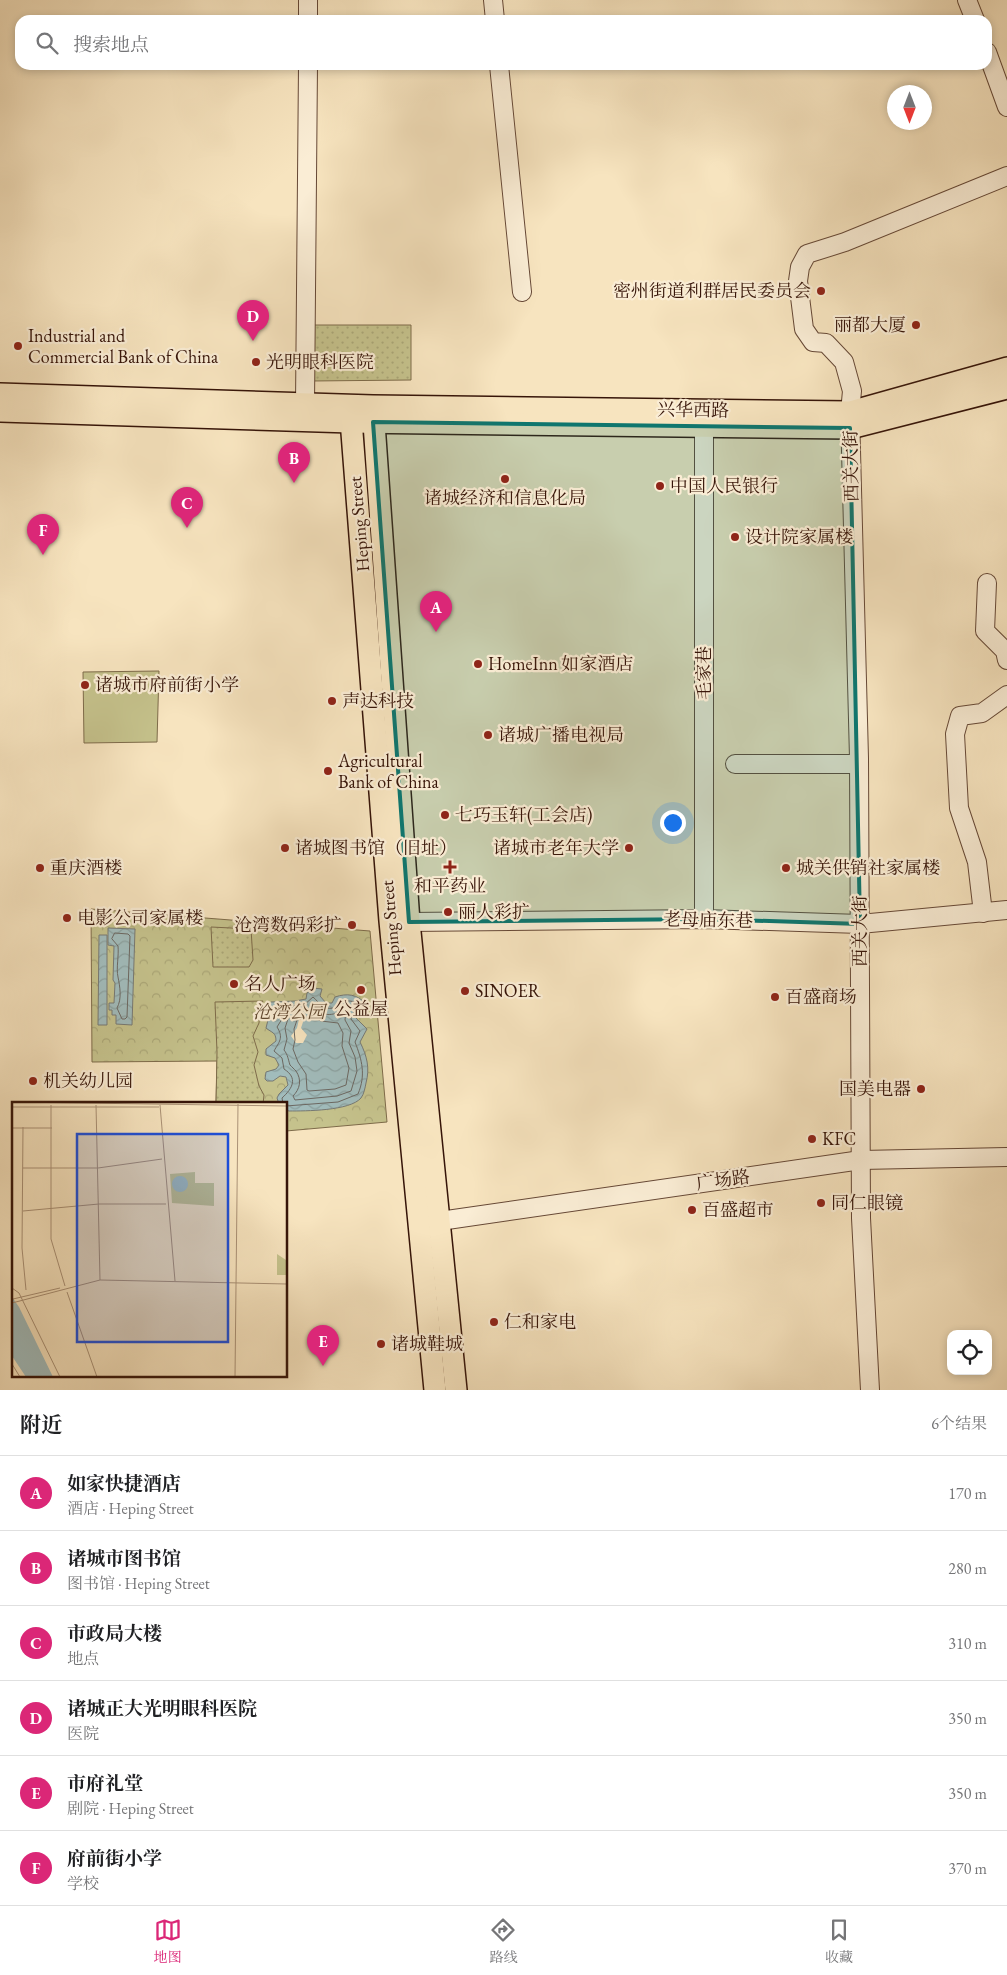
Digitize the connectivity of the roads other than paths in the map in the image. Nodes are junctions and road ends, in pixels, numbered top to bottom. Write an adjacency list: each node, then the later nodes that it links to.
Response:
1 (308, 0): 4 (street)
2 (493, 0): 5 (street)
3 (967, 0): 6 (street)
4 (308, 15)
5 (494, 15)
6 (973, 15)
7 (992, 65): 10 (street)
8 (308, 70): 18 (street)
9 (500, 70): 12 (street)
10 (1007, 107)
11 (1007, 176): 22 (street, 西关大街)
12 (522, 292)
13 (1007, 368): 22 (main road, 兴华西路)
14 (0, 385): 17 (street)
15 (1007, 388): 22 (main road)
16 (0, 394): 17 (main road)
17 (33, 396): 18 (main road)
18 (305, 404): 20 (main road)
19 (0, 411): 20 (main road)
20 (351, 414): 21 (main road); 37 (main road, Heping Street)
21 (373, 414): 22 (main road, 兴华西路); 23 (main road); 32 (main road, Heping Street)
22 (850, 420): 23 (main road); 28 (street, 西关大街)
23 (704, 426): 31 (street, 毛家巷)
24 (987, 583): 25 (street)
25 (1007, 660)
26 (1007, 695): 30 (street)
27 (735, 764): 28 (street)
28 (858, 764): 33 (street, 西关大街)
29 (1007, 910): 30 (street, 老母庙东巷)
30 (983, 913): 33 (street, 老母庙东巷)
31 (704, 919): 32 (street, 老母庙东巷); 33 (street, 老母庙东巷)
32 (409, 922): 36 (main road, Heping Street)
33 (860, 924): 35 (street, 西关大街)
34 (1007, 1157): 35 (street, 广场路)
35 (861, 1160): 36 (street, 广场路); 39 (street, 西关大街)
36 (440, 1221): 38 (main road, Heping Street)
37 (435, 1390)
38 (456, 1390)
39 (870, 1390)

